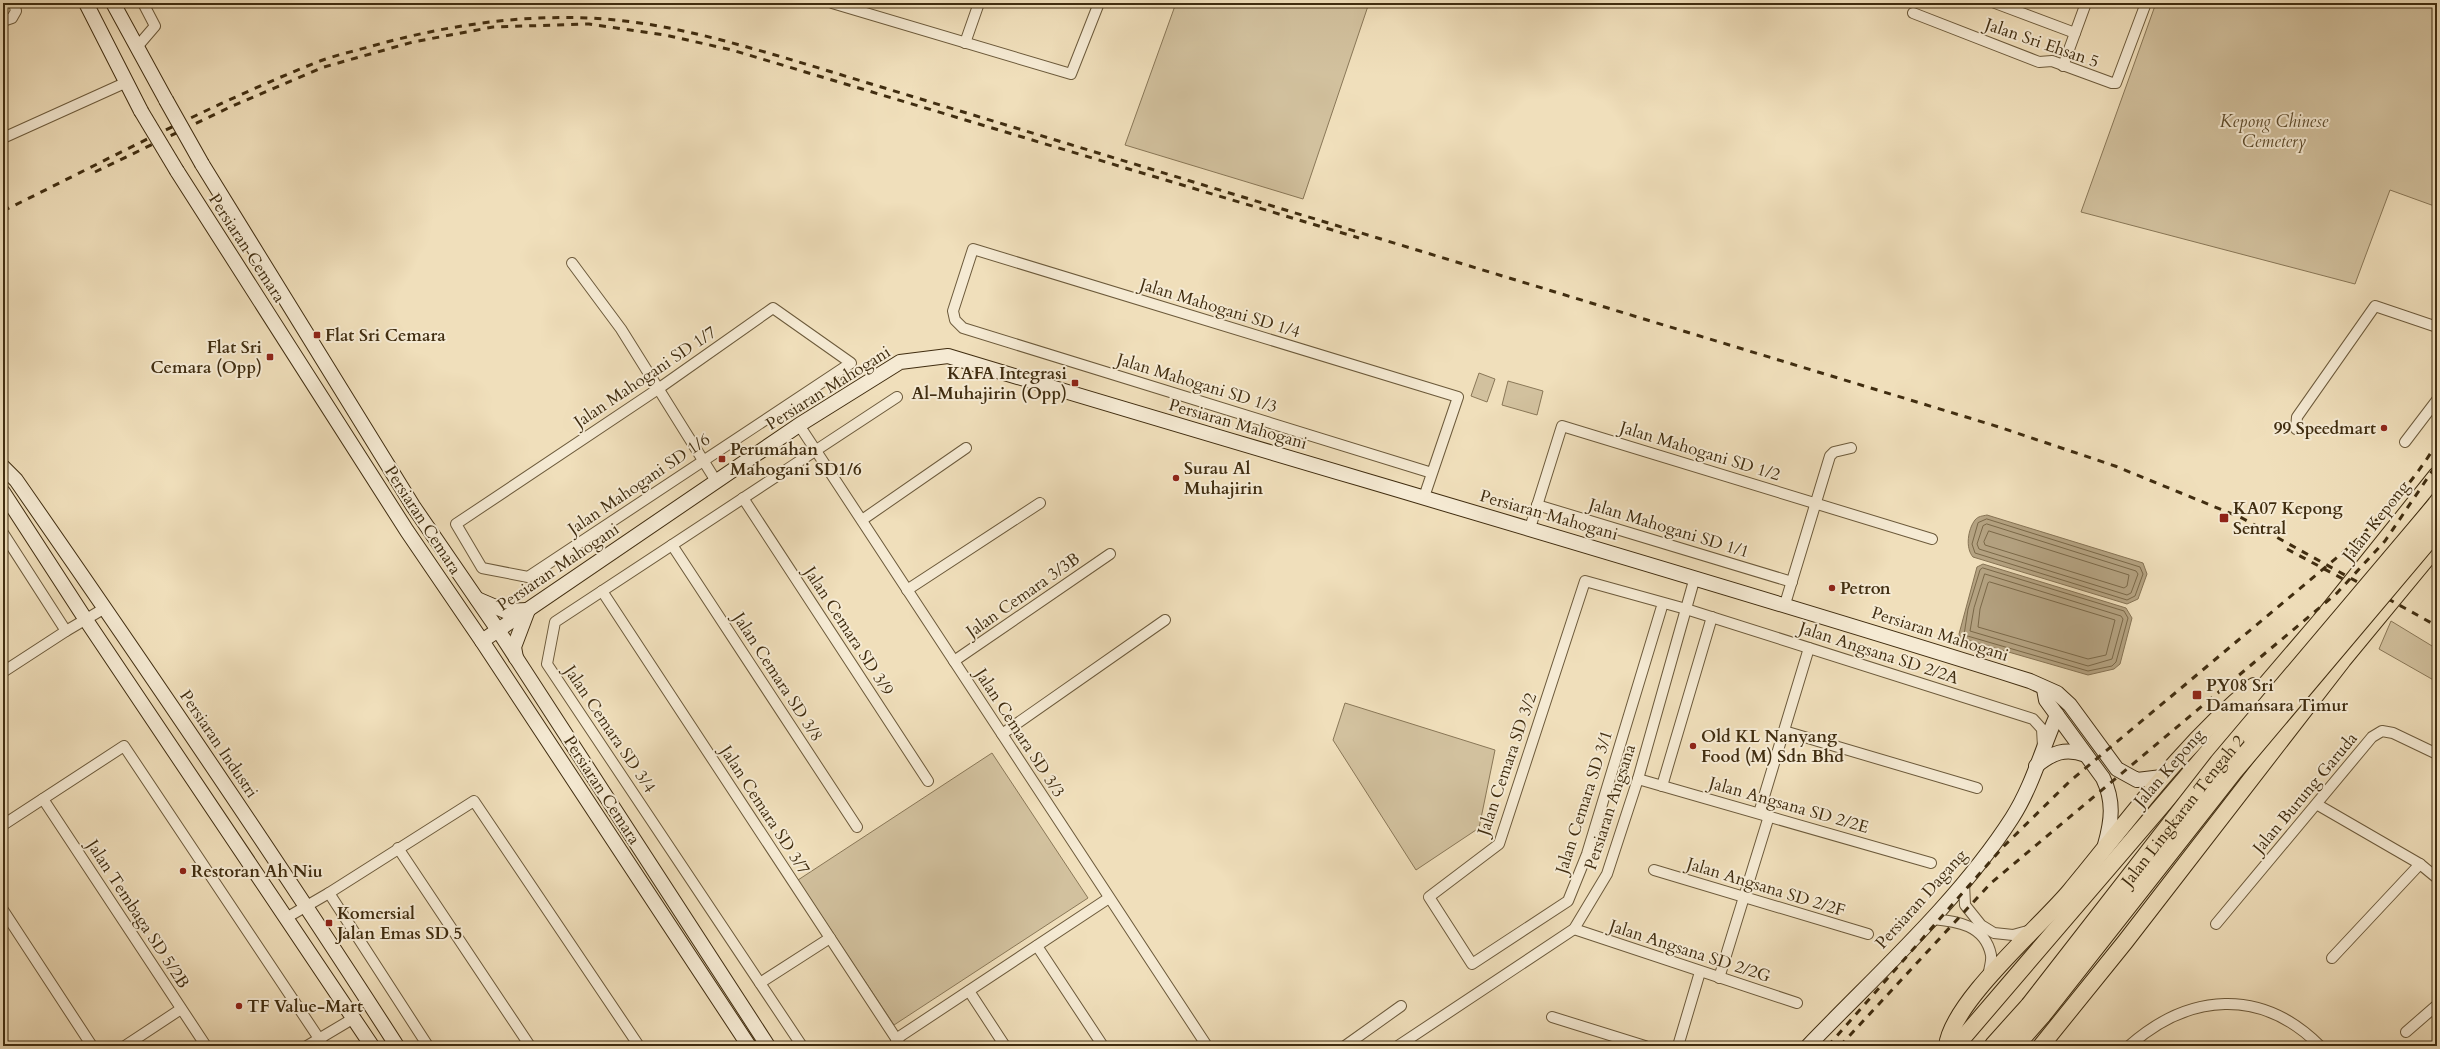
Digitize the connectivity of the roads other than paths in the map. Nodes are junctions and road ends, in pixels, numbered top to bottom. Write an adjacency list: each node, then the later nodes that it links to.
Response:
1 (14, 3): 13 (street)
2 (86, 3): 18 (main road, Persiaran Cemara)
3 (113, 3): 16 (main road, Persiaran Cemara)
4 (143, 3): 16 (street)
5 (832, 3): 11 (street)
6 (980, 3): 15 (street)
7 (1099, 3): 15 (street)
8 (1994, 3): 14 (street)
9 (2086, 3): 14 (street)
10 (2146, 3): 17 (street, Jalan Sri Ehsan 5)
11 (853, 6): 15 (street)
12 (1913, 13): 17 (street, Jalan Sri Ehsan 5)
13 (3, 21)
14 (2075, 33): 17 (street)
15 (965, 43)
16 (137, 47): 59 (main road, Persiaran Cemara, bridge)
17 (2063, 66)
18 (127, 82): 19 (street); 70 (main road, Persiaran Cemara, bridge)
19 (3, 138)
20 (572, 263): 24 (street)
21 (955, 320): 35 (street, Jalan Mahogani SD 1/3); 35 (street, Jalan Mahogani SD 1/4)
22 (2437, 326): 27 (street)
23 (851, 363): 24 (street, Jalan Mahogani SD 1/7); 33 (street, Jalan Mahogani SD 1/6)
24 (658, 389): 33 (street); 46 (street, Jalan Mahogani SD 1/7)
25 (897, 397): 32 (street, Jalan Cemara SD 3/4)
26 (2437, 400): 29 (street)
27 (2296, 429)
28 (803, 431): 32 (street, Jalan Cemara SD 3/3); 37 (main road, Persiaran Mahogani); 39 (main road, Persiaran Mahogani)
29 (2404, 442)
30 (966, 448): 45 (street)
31 (1851, 448): 42 (street)
32 (815, 450): 40 (street, Jalan Cemara SD 3/4); 45 (street, Jalan Cemara SD 3/3)
33 (703, 461): 37 (street); 46 (street, Jalan Mahogani SD 1/6)
34 (3, 468): 62 (main road, Persiaran Industri)
35 (1432, 473): 39 (street)
36 (2437, 475): 74 (main road, Jalan Kepong)
37 (716, 481): 64 (main road, Persiaran Mahogani)
38 (3, 492): 66 (main road)
39 (1424, 497): 47 (main road, Persiaran Mahogani)
40 (743, 498): 51 (street, Jalan Cemara SD 3/4); 87 (street, Jalan Cemara SD 3/9)
41 (1040, 503): 57 (street)
42 (1816, 503): 43 (street, Jalan Mahogani SD 1/2); 50 (street, Jalan Mahogani SD 1/2); 56 (street)
43 (1537, 505): 47 (street, Jalan Mahogani SD 1/2); 56 (street, Jalan Mahogani SD 1/1)
44 (2437, 505): 127 (highway, Jalan Lingkaran Tengah 2, bridge)
45 (862, 520): 57 (street, Jalan Cemara SD 3/3)
46 (456, 524)
47 (1530, 528): 54 (main road, Persiaran Mahogani)
48 (2437, 529): 127 (highway, Jalan Lingkaran Tengah 2, bridge)
49 (3, 533): 68 (street)
50 (1932, 539)
51 (672, 545): 58 (street, Jalan Cemara SD 3/4); 95 (street, Jalan Cemara SD 3/8)
52 (2437, 546): 89 (main road)
53 (1110, 554): 73 (street, Jalan Cemara 3/3B)
54 (1695, 577): 61 (main road, Persiaran Mahogani); 63 (street, Persiaran Angsana)
55 (1585, 581): 60 (street, Jalan Angsana SD 2/2A); 117 (street, Jalan Cemara SD 3/2)
56 (1792, 582): 61 (street)
57 (907, 590): 73 (street, Jalan Cemara SD 3/3)
58 (602, 591): 114 (street, Jalan Cemara SD 3/7); 121 (street, Jalan Cemara SD 3/4)
59 (475, 598): 64 (main road); 69 (main road, Persiaran Cemara)
60 (1663, 603): 63 (street, Jalan Angsana SD 2/2A); 117 (street, Jalan Cemara SD 3/1)
61 (1785, 604): 76 (main road, Persiaran Mahogani)
62 (105, 608): 66 (street); 106 (main road, Persiaran Industri)
63 (1686, 609): 65 (street, Jalan Angsana SD 2/2A); 86 (street, Persiaran Angsana)
64 (528, 610): 69 (main road, Persiaran Mahogani); 72 (main road)
65 (1712, 617): 71 (street, Jalan Angsana SD 2/2A); 88 (street)
66 (86, 620): 68 (street); 108 (main road)
67 (1164, 620): 79 (street)
68 (66, 630): 75 (street)
69 (498, 630): 70 (main road, Persiaran Mahogani); 72 (main road, Persiaran Cemara)
70 (482, 641): 132 (main road, Persiaran Cemara)
71 (1809, 648): 78 (street); 80 (street, Jalan Angsana SD 2/2A)
72 (516, 659): 143 (main road, Persiaran Cemara)
73 (954, 661): 79 (street, Jalan Cemara SD 3/3)
74 (2282, 664): 81 (main road, Jalan Kepong); 85 (main road)
75 (3, 672)
76 (2044, 689): 77 (main road); 85 (main road, Persiaran Mahogani)
77 (2057, 715): 80 (main road, Persiaran Dagang); 82 (main road)
78 (1784, 731): 90 (street); 93 (street)
79 (1002, 734): 105 (street, Jalan Cemara SD 3/3)
80 (2043, 747): 84 (main road, Persiaran Dagang)
81 (2208, 752): 89 (main road); 154 (main road, Jalan Kepong)
82 (2086, 754): 84 (main road); 96 (main road)
83 (2437, 754): 92 (street, Jalan Burung Garuda)
84 (2036, 767): 102 (main road, Persiaran Dagang)
85 (2162, 777): 96 (main road)
86 (1638, 779): 88 (street, Jalan Angsana SD 2/2E); 111 (street, Persiaran Angsana)
87 (928, 781)
88 (1662, 786): 93 (street, Jalan Angsana SD 2/2E)
89 (2246, 787): 157 (main road)
90 (1978, 788)
91 (43, 799): 94 (street); 126 (street, Jalan Tembaga SD 5/2B); 131 (street)
92 (2318, 805): 99 (street); 110 (street, Jalan Burung Garuda)
93 (1764, 815): 98 (street, Jalan Angsana SD 2/2E); 104 (street)
94 (3, 825)
95 (857, 827)
96 (2105, 845): 112 (main road)
97 (398, 848): 103 (street); 141 (street); 142 (street)
98 (1931, 863)
99 (2420, 864): 101 (street); 116 (street)
100 (1654, 870): 104 (street, Jalan Angsana SD 2/2F)
101 (2437, 878)
102 (1964, 883): 109 (main road, Persiaran Dagang); 112 (street)
103 (329, 893): 106 (street); 140 (street)
104 (1744, 897): 113 (street, Jalan Angsana SD 2/2F); 119 (street)
105 (1109, 898): 115 (street); 147 (street, Jalan Cemara SD 3/3)
106 (307, 905): 108 (street); 139 (main road, Persiaran Industri)
107 (3, 910): 134 (street)
108 (286, 918): 129 (main road)
109 (1932, 919): 120 (street); 152 (main road, Persiaran Dagang)
110 (2216, 924)
111 (1574, 929): 118 (street, Jalan Angsana SD 2/2G); 149 (street, Persiaran Angsana)
112 (2034, 929): 120 (main road)
113 (1868, 934)
114 (830, 938): 121 (street); 133 (street, Jalan Cemara SD 3/7)
115 (1037, 946): 122 (street); 146 (street)
116 (2332, 958)
117 (1472, 964)
118 (1700, 972): 119 (street, Jalan Angsana SD 2/2G); 151 (street)
119 (1719, 978): 123 (street, Jalan Angsana SD 2/2G)
120 (1988, 978): 153 (main road)
121 (760, 983): 144 (street, Jalan Cemara SD 3/4)
122 (969, 991): 133 (street); 145 (street)
123 (1797, 1003)
124 (2437, 1005): 130 (street)
125 (1401, 1006): 148 (street)
126 (182, 1009): 135 (street); 136 (street, Jalan Tembaga SD 5/2B)
127 (2036, 1010): 155 (highway, Jalan Lingkaran Tengah 2); 156 (highway, Jalan Lingkaran Tengah 2)
128 (1552, 1017): 150 (street)
129 (354, 1018): 131 (street); 138 (main road)
130 (2406, 1032)
131 (322, 1042): 137 (street)
132 (745, 1042)
133 (899, 1042)
134 (92, 1046)
135 (125, 1046)
136 (206, 1046)
137 (307, 1046)
138 (372, 1046)
139 (397, 1046)
140 (428, 1046)
141 (530, 1046)
142 (639, 1046)
143 (768, 1046)
144 (802, 1046)
145 (1005, 1046)
146 (1103, 1046)
147 (1206, 1046)
148 (1345, 1046)
149 (1398, 1046)
150 (1645, 1046)
151 (1678, 1046)
152 (1808, 1046)
153 (1947, 1046)
154 (1956, 1046)
155 (1994, 1046)
156 (2014, 1046)
157 (2040, 1046)
158 (2129, 1046): 159 (street)
159 (2320, 1046)

